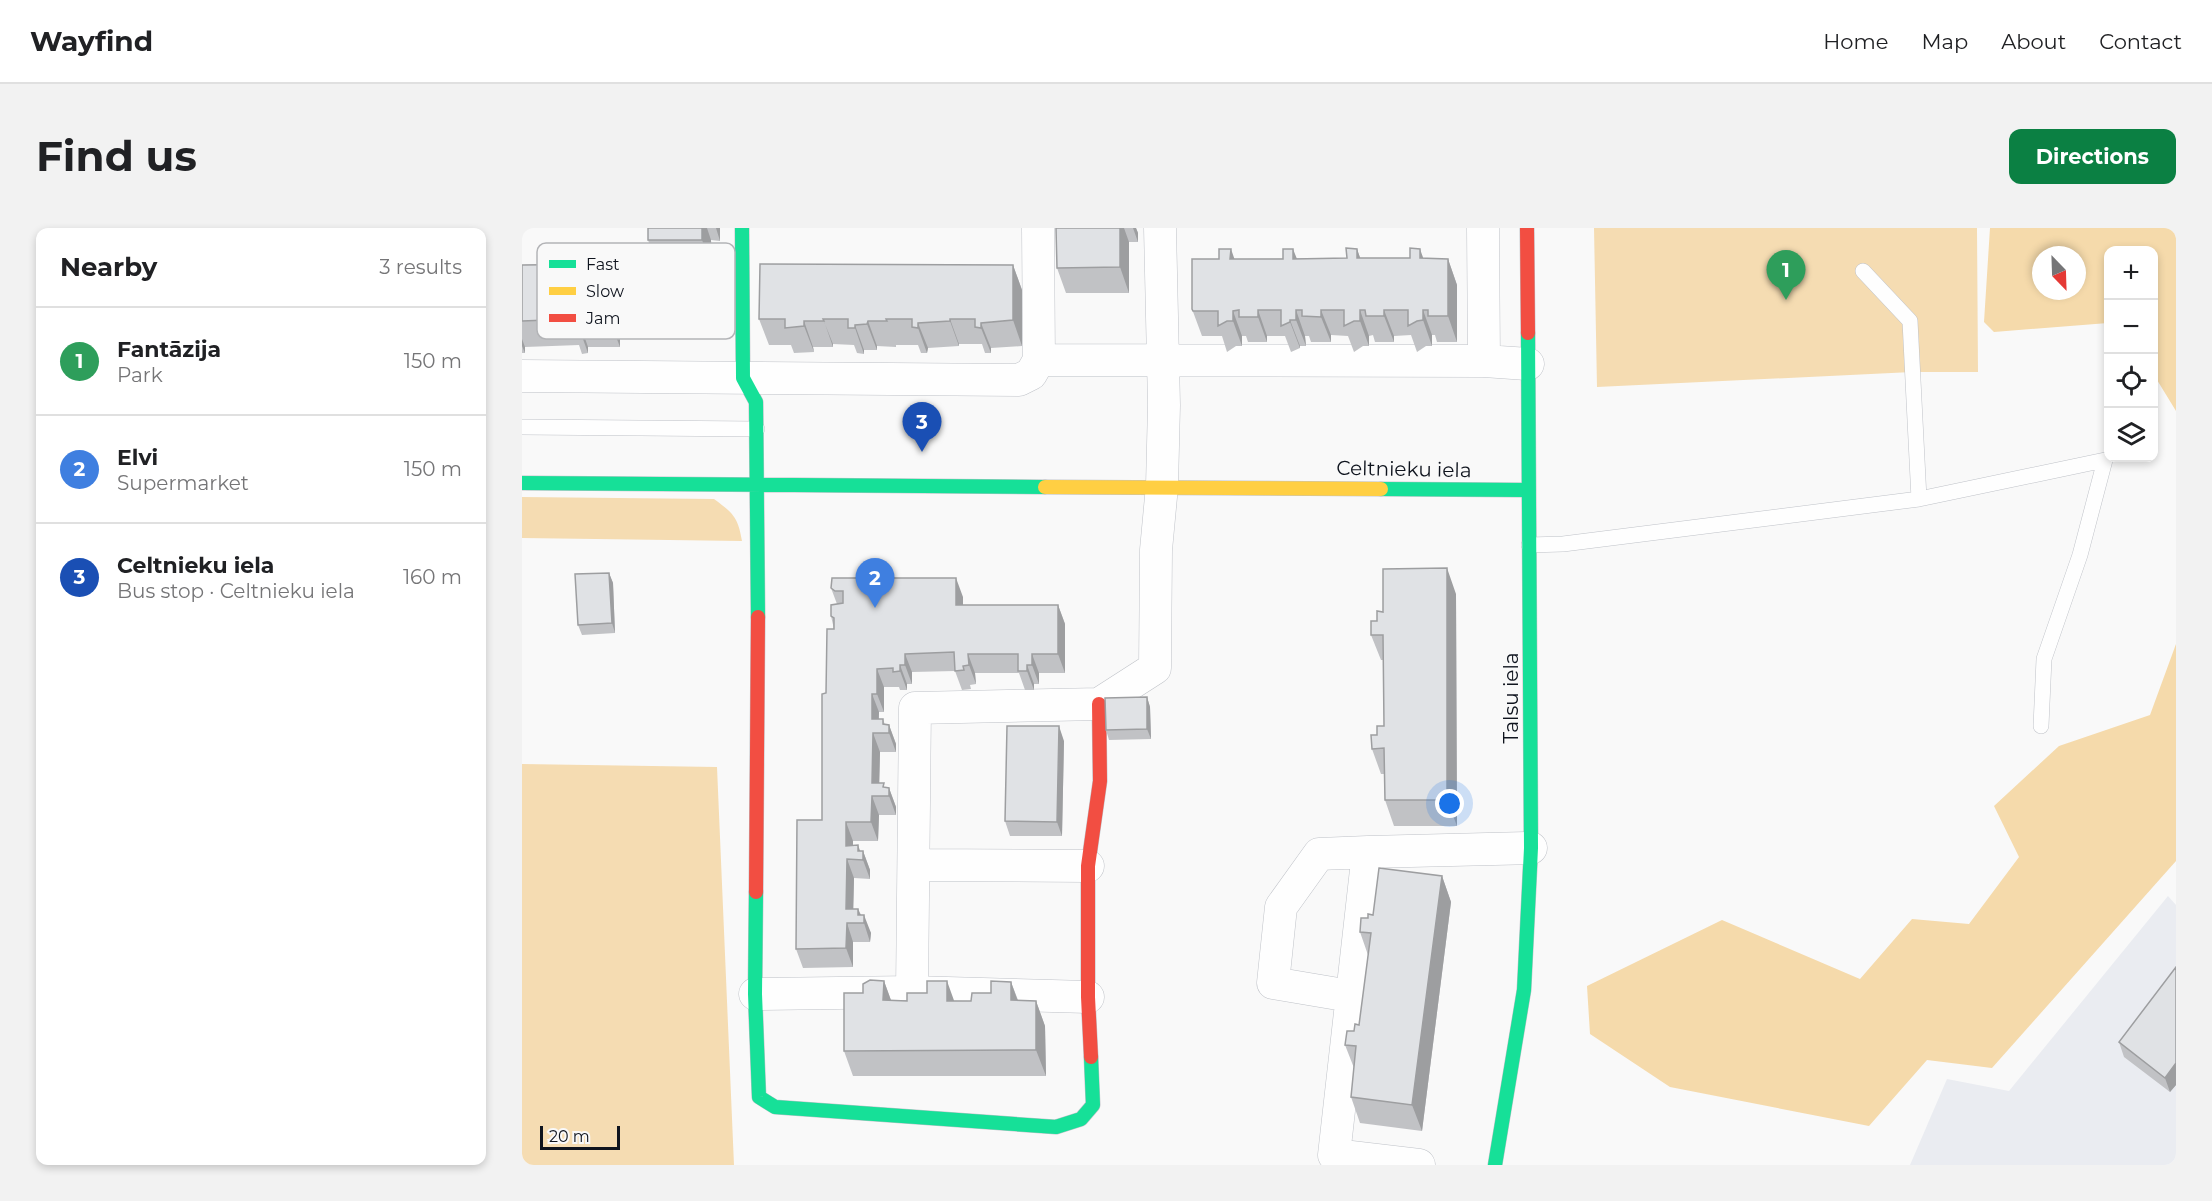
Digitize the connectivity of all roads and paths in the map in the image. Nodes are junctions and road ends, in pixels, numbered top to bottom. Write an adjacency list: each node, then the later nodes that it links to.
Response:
1 (742, 228): 12 (street)
2 (1038, 228): 7 (street)
3 (1160, 228): 8 (street)
4 (1483, 228): 9 (street)
5 (1527, 228): 10 (street, Talsu iela)
6 (1863, 271): 19 (lane)
7 (1039, 360): 8 (street); 12 (street)
8 (1162, 360): 9 (street); 17 (street)
9 (1484, 361): 10 (street)
10 (1528, 364): 18 (street, Talsu iela)
11 (522, 376): 12 (street)
12 (743, 378): 14 (street)
13 (522, 428): 14 (lane)
14 (757, 429): 16 (street)
15 (522, 483): 16 (street, Celtnieku iela)
16 (757, 484): 17 (street, Celtnieku iela); 28 (street)
17 (1162, 486): 18 (street, Celtnieku iela); 21 (street)
18 (1529, 490): 20 (street, Talsu iela)
19 (1919, 499): 20 (lane); 22 (lane)
20 (1530, 545): 23 (street, Talsu iela)
21 (1099, 704): 25 (street); 26 (street)
22 (2041, 726)
23 (1531, 848): 24 (street); 32 (street, Talsu iela)
24 (1368, 852): 29 (street); 29 (street)
25 (914, 865): 26 (street); 27 (street)
26 (1088, 866): 30 (street)
27 (912, 992): 28 (street); 30 (street)
28 (755, 994): 30 (street)
29 (1350, 996): 31 (street)
30 (1088, 998)
31 (1419, 1165)
32 (1495, 1165)

